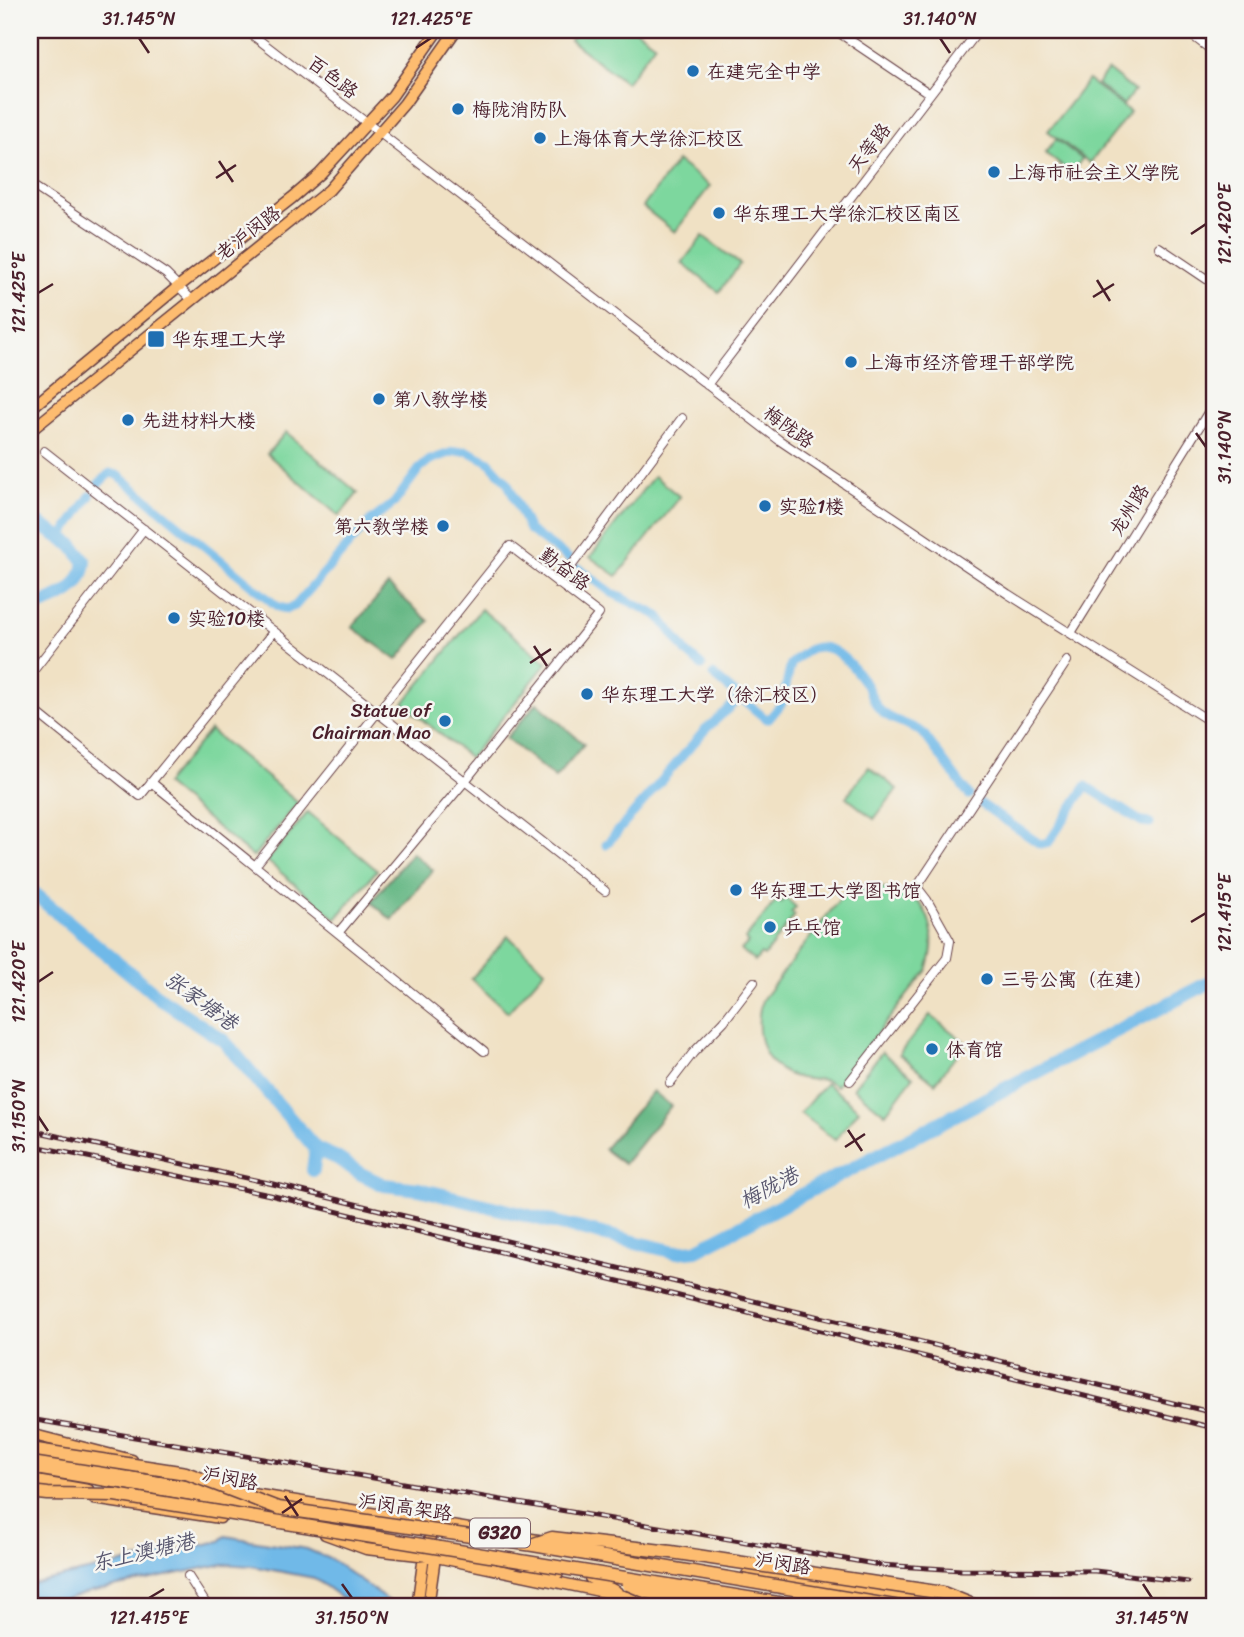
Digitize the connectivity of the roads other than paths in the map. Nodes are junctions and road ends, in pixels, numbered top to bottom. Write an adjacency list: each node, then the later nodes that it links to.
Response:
1 (246, 30): 9 (street, 百色路)
2 (438, 30): 9 (main road, 老沪闵路)
3 (456, 30): 10 (main road, 老沪闵路)
4 (835, 30): 8 (street)
5 (979, 30): 8 (street, 天等路)
6 (1185, 30): 7 (street)
7 (1214, 52)
8 (930, 94): 16 (street, 天等路)
9 (368, 123): 10 (street, 梅陇路); 14 (main road, 老沪闵路)
10 (381, 133): 15 (main road, 老沪闵路); 16 (street, 梅陇路)
11 (30, 184): 14 (street)
12 (1159, 247): 13 (street)
13 (1214, 284)
14 (180, 286): 15 (street); 18 (main road, 老沪闵路)
15 (191, 299): 20 (main road, 老沪闵路)
16 (707, 385): 25 (street, 梅陇路)
17 (1214, 403): 25 (street, 龙州路)
18 (30, 410)
19 (682, 418): 23 (street)
20 (30, 432)
21 (44, 451): 22 (street)
22 (144, 529): 24 (street); 27 (street)
23 (558, 584): 29 (street, 勤奋路); 31 (street, 勤奋路)
24 (274, 631): 29 (street); 32 (street)
25 (1071, 633): 30 (street, 梅陇路)
26 (1066, 661): 38 (street)
27 (30, 675)
28 (30, 707): 32 (street)
29 (377, 712): 31 (street); 33 (street, 勤奋路)
30 (1214, 724)
31 (465, 781): 34 (street); 35 (street, 勤奋路)
32 (151, 782): 33 (street)
33 (255, 866): 35 (street)
34 (605, 891)
35 (338, 933): 37 (street)
36 (754, 982): 39 (street)
37 (484, 1051)
38 (850, 1081)
39 (670, 1083)
40 (30, 1434): 45 (main road, bridge)
41 (30, 1446): 43 (main road, 沪闵路); 45 (highway, bridge)
42 (30, 1459): 43 (main road, 沪闵路)
43 (57, 1464): 48 (main road, 沪闵路)
44 (30, 1467): 47 (highway, 沪闵高架路, bridge)
45 (186, 1473): 47 (highway, bridge)
46 (30, 1488): 50 (main road, 沪闵路 / G320); 54 (highway, 沪闵高架路, bridge)
47 (278, 1508): 49 (highway, 沪闵高架路, bridge)
48 (433, 1531): 50 (main road); 65 (main road, 沪闵路)
49 (533, 1545): 64 (highway, 沪闵高架路, bridge); 66 (highway, bridge)
50 (430, 1553): 51 (main road, 沪闵路 / G320); 52 (main road, 沪闵路 / G320); 58 (main road); 59 (main road)
51 (501, 1571): 52 (main road, 沪闵路 / G320); 56 (main road, 沪闵路 / G320)
52 (558, 1573): 55 (main road, 沪闵路 / G320)
53 (188, 1576): 57 (street)
54 (608, 1576): 61 (highway, bridge); 63 (highway, 沪闵高架路, bridge)
55 (590, 1578): 56 (main road); 62 (main road, 沪闵路 / G320)
56 (628, 1598): 60 (main road, 沪闵路 / G320)
57 (208, 1607)
58 (417, 1607)
59 (428, 1607)
60 (676, 1607)
61 (727, 1607)
62 (779, 1607)
63 (803, 1607)
64 (900, 1607)
65 (954, 1607)
66 (978, 1607)

